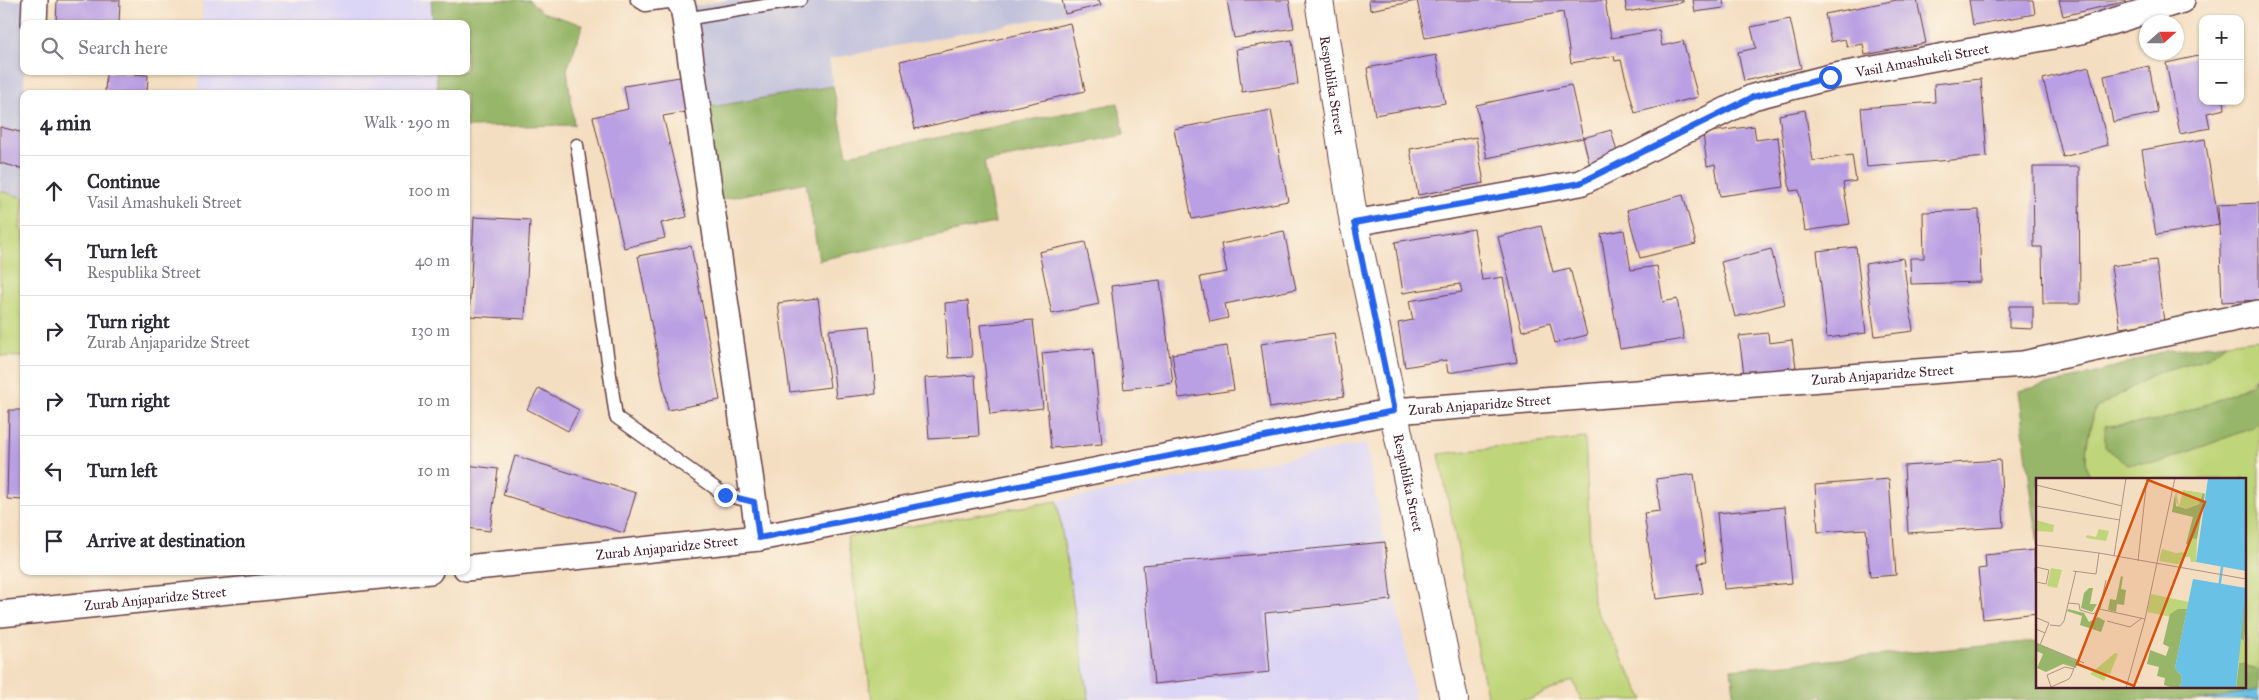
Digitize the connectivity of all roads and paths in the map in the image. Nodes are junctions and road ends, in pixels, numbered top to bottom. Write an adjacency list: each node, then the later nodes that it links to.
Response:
1 (35, 0): 7 (street)
2 (637, 0): 6 (lane)
3 (800, 0): 6 (lane)
4 (1318, 0): 9 (street, Respublika Street)
5 (2182, 0): 9 (street, Vasil Amashukeli Street)
6 (683, 11): 12 (street)
7 (34, 20)
8 (577, 145): 12 (lane)
9 (1354, 223): 11 (street, Respublika Street)
10 (2259, 313): 11 (street, Zurab Anjaparidze Street)
11 (1394, 411): 13 (street, Zurab Anjaparidze Street); 17 (street, Respublika Street)
12 (754, 502): 13 (street)
13 (759, 538): 14 (street, Zurab Anjaparidze Street)
14 (470, 568)
15 (390, 575): 16 (street, Zurab Anjaparidze Street)
16 (0, 614)
17 (1454, 700)

